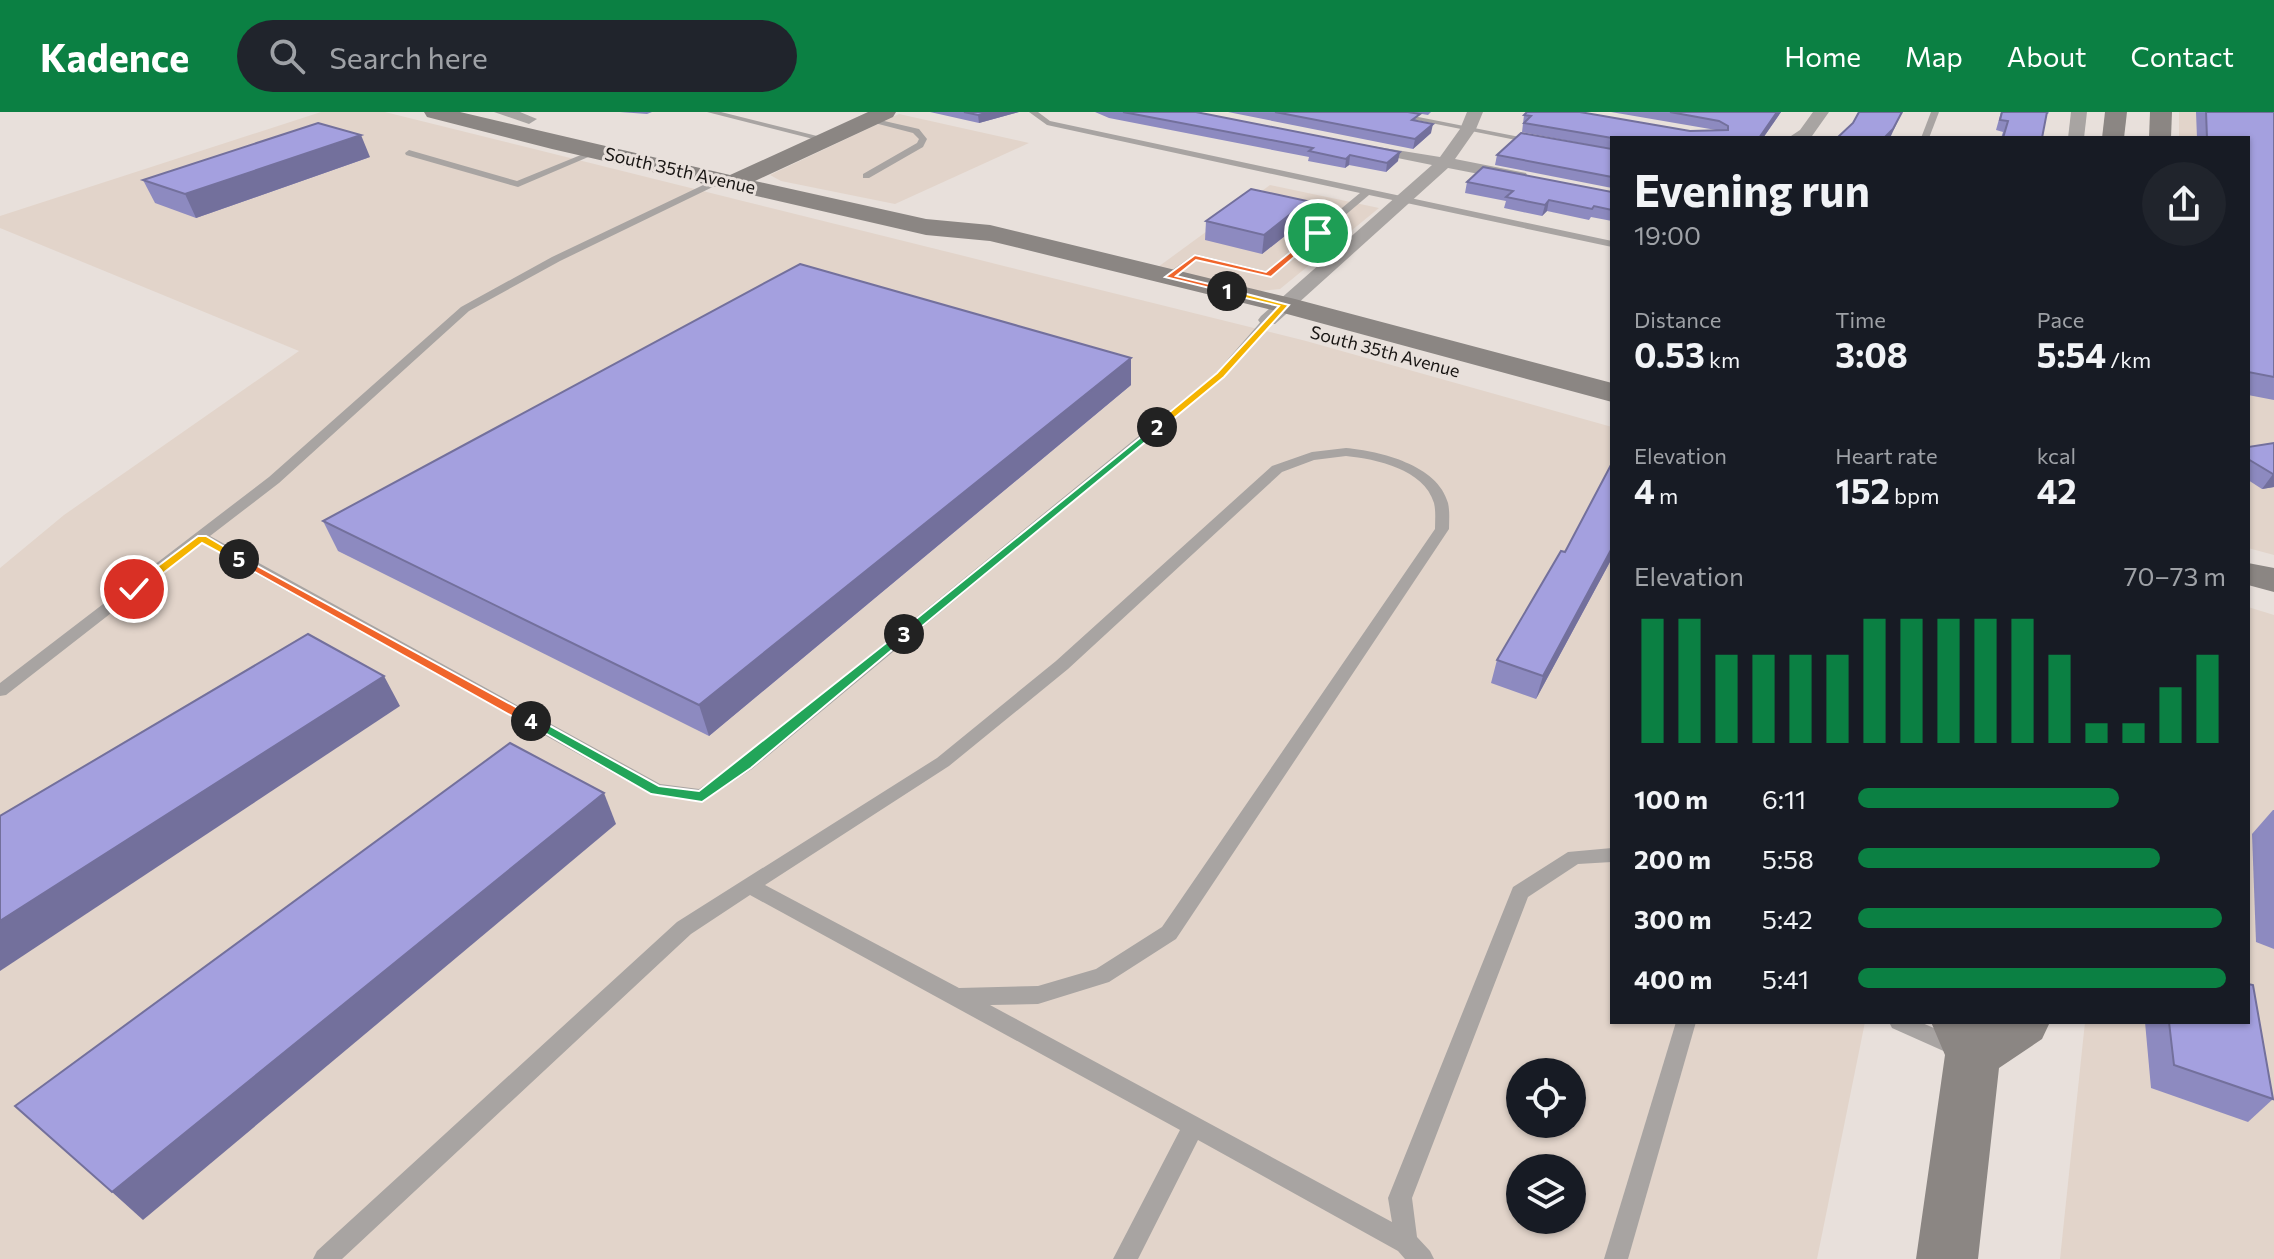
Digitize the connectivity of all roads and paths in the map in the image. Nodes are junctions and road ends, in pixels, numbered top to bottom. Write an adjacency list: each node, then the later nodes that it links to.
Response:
1 (435, 112): 22 (main road, South 35th Avenue)
2 (502, 112): 12 (street)
3 (711, 112): 19 (lane)
4 (1033, 112): 28 (lane)
5 (1380, 112): 13 (lane)
6 (1821, 112): 14 (street)
7 (1935, 112): 15 (lane)
8 (2079, 112): 16 (street)
9 (2116, 112): 17 (main road)
10 (2161, 112): 18 (main road)
11 (878, 116): 19 (main road); 25 (lane)
12 (529, 119)
13 (1471, 120): 20 (lane); 24 (street)
14 (1799, 136)
15 (1926, 136)
16 (2076, 136)
17 (2113, 136)
18 (2160, 136)
19 (825, 139): 27 (main road)
20 (1540, 142)
21 (1341, 143): 24 (street)
22 (596, 152): 23 (lane); 27 (main road, South 35th Avenue)
23 (409, 153)
24 (1444, 163): 26 (street); 29 (street)
25 (866, 176)
26 (1535, 181)
27 (726, 182): 30 (main road, South 35th Avenue); 36 (lane)
28 (1367, 192): 29 (lane); 32 (lane)
29 (1405, 200): 31 (lane); 33 (street)
30 (926, 227): 32 (main road, South 35th Avenue); 33 (main road, South 35th Avenue)
31 (1610, 244)
32 (1169, 277): 33 (main road, South 35th Avenue)
33 (1276, 313): 34 (main road, South 35th Avenue); 35 (main road, South 35th Avenue); 36 (lane)
34 (1610, 393)
35 (1610, 414)
36 (202, 538): 39 (lane)
37 (2250, 574): 38 (main road)
38 (2274, 580)
39 (0, 691)
40 (1610, 855): 48 (lane)
41 (750, 886): 42 (lane); 42 (lane); 50 (lane)
42 (957, 997): 47 (lane)
43 (1685, 1024): 52 (lane)
44 (1907, 1024): 46 (lane)
45 (2016, 1024): 46 (main road)
46 (1965, 1038): 49 (main road)
47 (1193, 1127): 48 (lane); 51 (lane)
48 (1414, 1251)
49 (1951, 1257)
50 (325, 1259)
51 (1125, 1259)
52 (1616, 1259)

